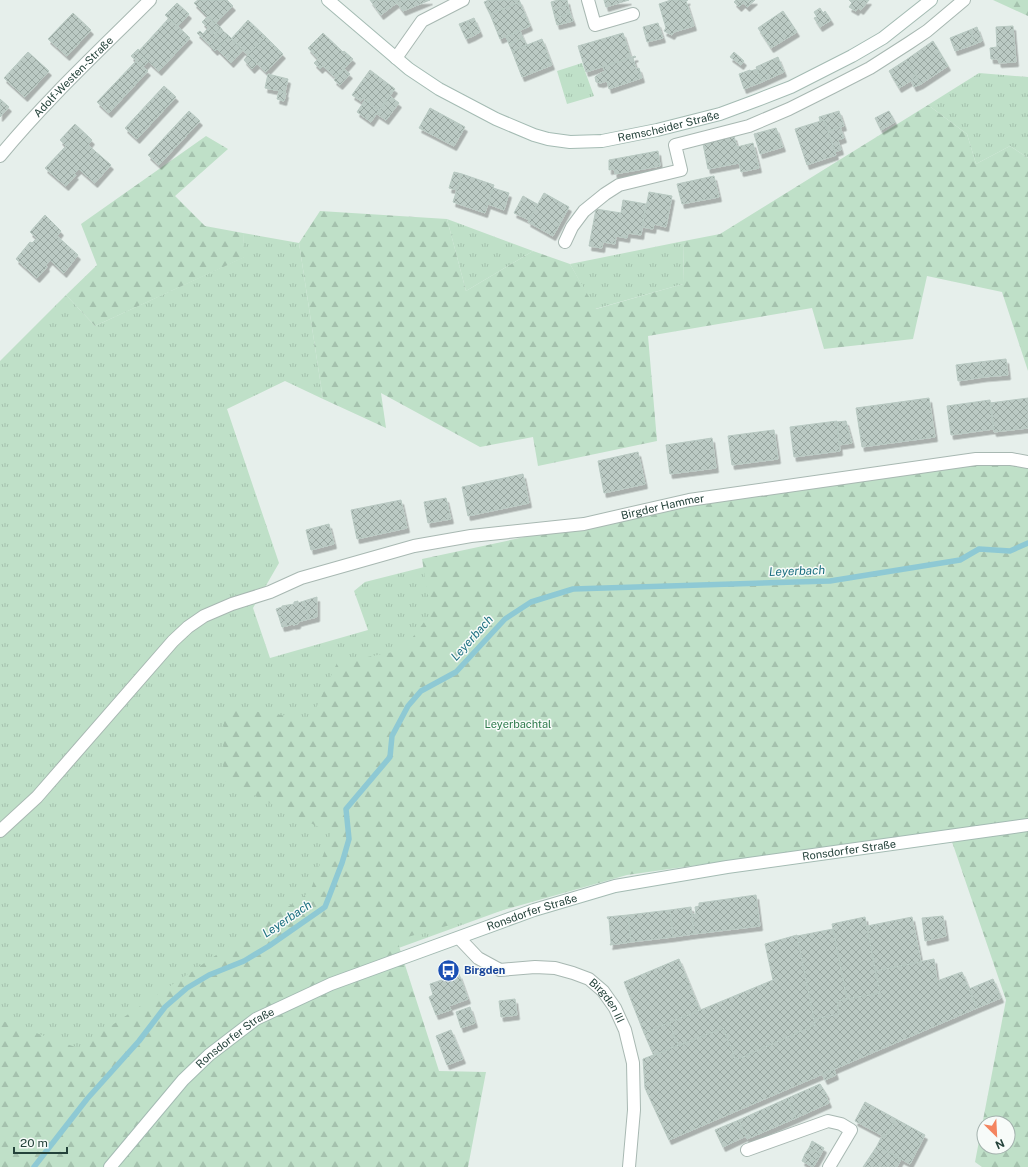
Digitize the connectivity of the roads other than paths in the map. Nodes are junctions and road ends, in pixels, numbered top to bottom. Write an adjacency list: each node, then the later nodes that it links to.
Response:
1 (150, 0): 9 (street, Adolf-Westen-Straße)
2 (328, 0): 8 (street, Remscheider Straße)
3 (463, 0): 8 (street)
4 (588, 0): 7 (street)
5 (931, 0): 8 (street, Remscheider Straße)
6 (964, 0): 10 (street, Remscheider Straße)
7 (633, 14)
8 (396, 58)
9 (0, 156)
10 (565, 242)
11 (1028, 462): 13 (street, Birgder Hammer)
12 (1028, 825): 14 (street, Ronsdorfer Straße)
13 (0, 831)
14 (459, 938): 16 (street, Ronsdorfer Straße); 17 (street, Birgden III)
15 (747, 1150): 18 (street)
16 (110, 1167)
17 (629, 1167)
18 (829, 1167)

